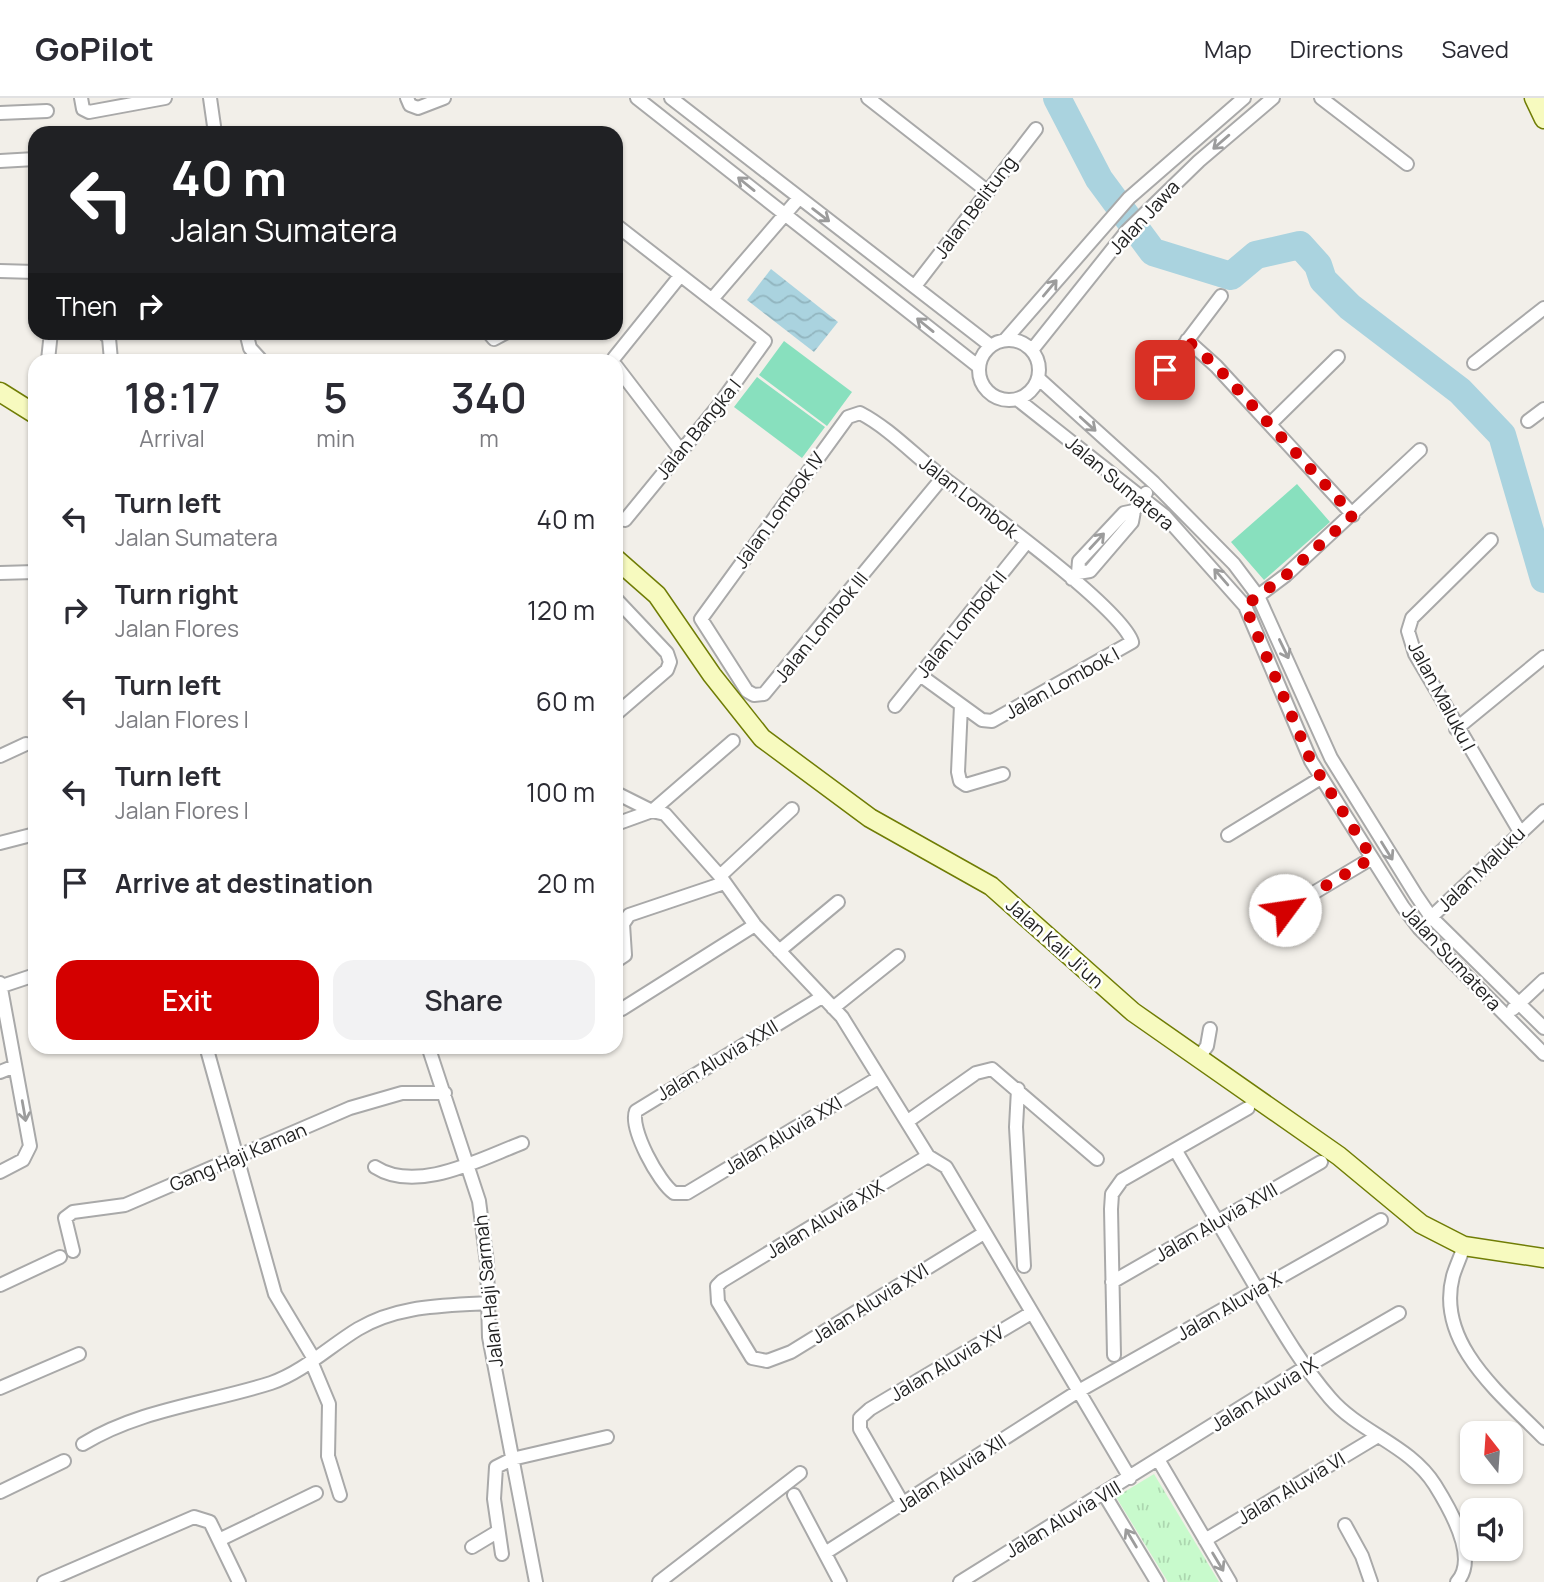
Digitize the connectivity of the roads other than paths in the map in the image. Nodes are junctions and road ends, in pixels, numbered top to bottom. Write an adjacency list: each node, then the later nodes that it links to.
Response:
1 (81, 98): 2 (street)
2 (165, 98)
3 (210, 98): 16 (street)
4 (407, 98): 5 (street)
5 (444, 98)
6 (637, 98): 25 (street, one-way to 6)
7 (671, 98): 23 (street)
8 (868, 98): 22 (street)
9 (1244, 98): 21 (street, Jalan Jawa)
10 (1273, 98): 24 (street, Jalan Jawa, one-way to 24)
11 (1321, 98): 20 (street)
12 (1534, 98): 15 (street)
13 (47, 111): 14 (street)
14 (0, 113)
15 (1544, 118)
16 (214, 126)
17 (1036, 129): 22 (street, Jalan Belitung)
18 (28, 159): 19 (street)
19 (0, 161)
20 (1407, 164)
21 (1139, 188): 24 (street); 34 (street, Jalan Jawa, one-way to 21)
22 (987, 191): 30 (street, Jalan Belitung)
23 (799, 198): 25 (street); 30 (street, one-way to 30)
24 (1152, 206): 37 (street, Jalan Jawa)
25 (784, 216): 32 (street); 41 (street, one-way to 25)
26 (623, 235): 29 (street)
27 (0, 271): 28 (street)
28 (28, 272)
29 (680, 276): 32 (street); 38 (street)
30 (915, 286): 36 (street)
31 (1221, 296): 35 (street)
32 (713, 298): 53 (street, Jalan Bangka I)
33 (1544, 308): 40 (street)
34 (1005, 340): 36 (street); 37 (street)
35 (1187, 340): 42 (street); 51 (street)
36 (991, 346): 41 (street)
37 (1032, 350): 44 (street)
38 (617, 354)
39 (1338, 357): 51 (street)
40 (1474, 363)
41 (979, 367): 46 (street)
42 (1165, 370)
43 (623, 376): 53 (street)
44 (1038, 378): 46 (street); 55 (street, Jalan Sumatera, one-way to 55)
45 (0, 392): 47 (street)
46 (1017, 399): 56 (street, Jalan Sumatera)
47 (28, 410)
48 (1544, 410): 50 (street)
49 (865, 416): 54 (street, Jalan Lombok); 68 (street, Jalan Lombok IV)
50 (1528, 421)
51 (1270, 424): 57 (street)
52 (1420, 450): 57 (street)
53 (681, 451): 58 (street, Jalan Bangka I)
54 (943, 477): 60 (street, Jalan Lombok); 68 (street, Jalan Lombok III)
55 (1154, 483): 56 (street); 65 (street, Jalan Sumatera)
56 (1143, 498): 64 (street); 67 (street, Jalan Sumatera, one-way to 56)
57 (1353, 515): 65 (street)
58 (625, 520)
59 (1491, 540): 75 (street, Jalan Maluku I)
60 (1027, 542): 64 (street, Jalan Lombok); 71 (street, Jalan Lombok II)
61 (623, 565): 115 (street, Jalan Kali Ji'un)
62 (28, 572): 63 (street)
63 (0, 573)
64 (1075, 576): 69 (street, Jalan Lombok)
65 (1258, 596): 67 (street); 94 (street, Jalan Sumatera, one-way to 94)
66 (623, 606): 74 (street)
67 (1245, 606): 80 (street, Jalan Sumatera)
68 (701, 620)
69 (1132, 642): 72 (street, Jalan Lombok I)
70 (1544, 657): 75 (street)
71 (920, 675): 72 (street, Jalan Lombok I); 73 (street, Jalan Lombok II)
72 (961, 705): 79 (street)
73 (895, 706)
74 (623, 709)
75 (1456, 729): 86 (street, Jalan Maluku I)
76 (733, 741): 83 (street)
77 (26, 744): 78 (street)
78 (0, 756)
79 (1003, 774)
80 (1321, 778): 87 (street); 90 (street, Jalan Sumatera)
81 (623, 796): 83 (street)
82 (792, 810): 91 (street)
83 (652, 811): 85 (street); 91 (street)
84 (1544, 811): 86 (street, Jalan Maluku)
85 (623, 821)
86 (1520, 832): 94 (street, Jalan Maluku)
87 (1228, 835)
88 (28, 836): 89 (street)
89 (0, 843)
90 (1372, 858): 93 (street); 98 (street, Jalan Sumatera)
91 (722, 880): 96 (street); 97 (street)
92 (838, 902): 99 (street)
93 (1285, 910)
94 (1431, 917): 98 (street, Jalan Maluku); 106 (street, Jalan Sumatera)
95 (623, 924): 100 (street)
96 (623, 924)
97 (755, 925): 99 (street); 107 (street)
98 (1419, 928): 109 (street, Jalan Sumatera)
99 (779, 951): 105 (street)
100 (623, 956)
101 (898, 956): 108 (street)
102 (28, 977): 104 (street)
103 (1544, 980): 106 (street)
104 (1, 984): 116 (street)
105 (822, 997): 108 (street); 132 (street, Jalan Aluvia XXII)
106 (1519, 1004): 109 (street); 110 (street, Jalan Sumatera)
107 (623, 1008)
108 (834, 1008): 118 (street)
109 (1505, 1016): 114 (street, Jalan Sumatera)
110 (1544, 1028)
111 (1210, 1029): 115 (street)
112 (208, 1054): 126 (street)
113 (431, 1054): 120 (street, Jalan Haji Sarmah)
114 (1544, 1054)
115 (1199, 1057): 136 (street, Jalan Kali Ji'un)
116 (15, 1066): 117 (street); 131 (street, one-way to 131)
117 (0, 1072)
118 (878, 1078): 122 (street); 132 (street, Jalan Aluvia XXI)
119 (1018, 1089): 122 (street); 127 (street); 140 (street)
120 (445, 1093): 126 (street, Gang Haji Kaman); 129 (street, Jalan Haji Sarmah)
121 (1248, 1108): 124 (street)
122 (908, 1121): 125 (street)
123 (522, 1143): 129 (street)
124 (1176, 1152): 134 (street); 141 (street)
125 (928, 1156): 135 (street); 149 (street, Jalan Aluvia XIX)
126 (237, 1158): 137 (street, Gang Haji Kaman); 150 (street)
127 (1097, 1159)
128 (1321, 1162): 134 (street, Jalan Aluvia XVII)
129 (466, 1164): 130 (street); 144 (street, Jalan Haji Sarmah)
130 (375, 1167)
131 (0, 1172)
132 (687, 1193)
133 (1381, 1220): 143 (street, Jalan Aluvia X)
134 (1217, 1222): 141 (street, Jalan Aluvia XVII); 143 (street)
135 (984, 1233): 145 (street); 149 (street, Jalan Aluvia XVI)
136 (1464, 1246): 139 (street, Jalan Kali Ji'un); 156 (street)
137 (73, 1251)
138 (60, 1256): 142 (street)
139 (1544, 1258)
140 (1024, 1266)
141 (1112, 1282): 148 (street)
142 (0, 1285)
143 (1258, 1290): 151 (street); 153 (street, Jalan Aluvia X)
144 (488, 1303): 150 (street); 158 (street, Jalan Haji Sarmah)
145 (1031, 1313): 153 (street); 168 (street, Jalan Aluvia XV)
146 (1399, 1313): 151 (street, Jalan Aluvia IX)
147 (79, 1354): 152 (street)
148 (1114, 1354)
149 (752, 1358)
150 (313, 1360): 157 (street); 166 (street)
151 (1304, 1368): 154 (street); 160 (street, Jalan Aluvia IX)
152 (0, 1388)
153 (1077, 1392): 162 (street); 168 (street, Jalan Aluvia XII)
154 (1378, 1436): 172 (street, Jalan Aluvia VI); 186 (street)
155 (607, 1437): 158 (street)
156 (1544, 1438)
157 (83, 1444)
158 (512, 1459): 170 (street); 179 (street, Jalan Haji Sarmah)
159 (64, 1461): 163 (street)
160 (1158, 1461): 162 (street, Jalan Aluvia IX); 172 (street)
161 (800, 1473): 180 (street)
162 (1130, 1478): 165 (street, Jalan Aluvia VIII)
163 (0, 1492)
164 (316, 1493): 171 (street)
165 (1104, 1494): 176 (street, one-way to 165); 182 (street, Jalan Aluvia VIII)
166 (340, 1495)
167 (794, 1495): 174 (street)
168 (903, 1504): 174 (street, Jalan Aluvia XII)
169 (1345, 1525): 185 (street)
170 (496, 1532): 173 (street); 175 (street)
171 (219, 1540): 177 (street); 178 (street)
172 (1205, 1540): 184 (street, one-way to 184)
173 (472, 1548)
174 (825, 1553): 181 (street)
175 (502, 1554)
176 (1155, 1578): 183 (street)
177 (44, 1582)
178 (239, 1582)
179 (536, 1582)
180 (659, 1582)
181 (840, 1582)
182 (960, 1582)
183 (1141, 1582)
184 (1230, 1582)
185 (1371, 1582)
186 (1457, 1582)

